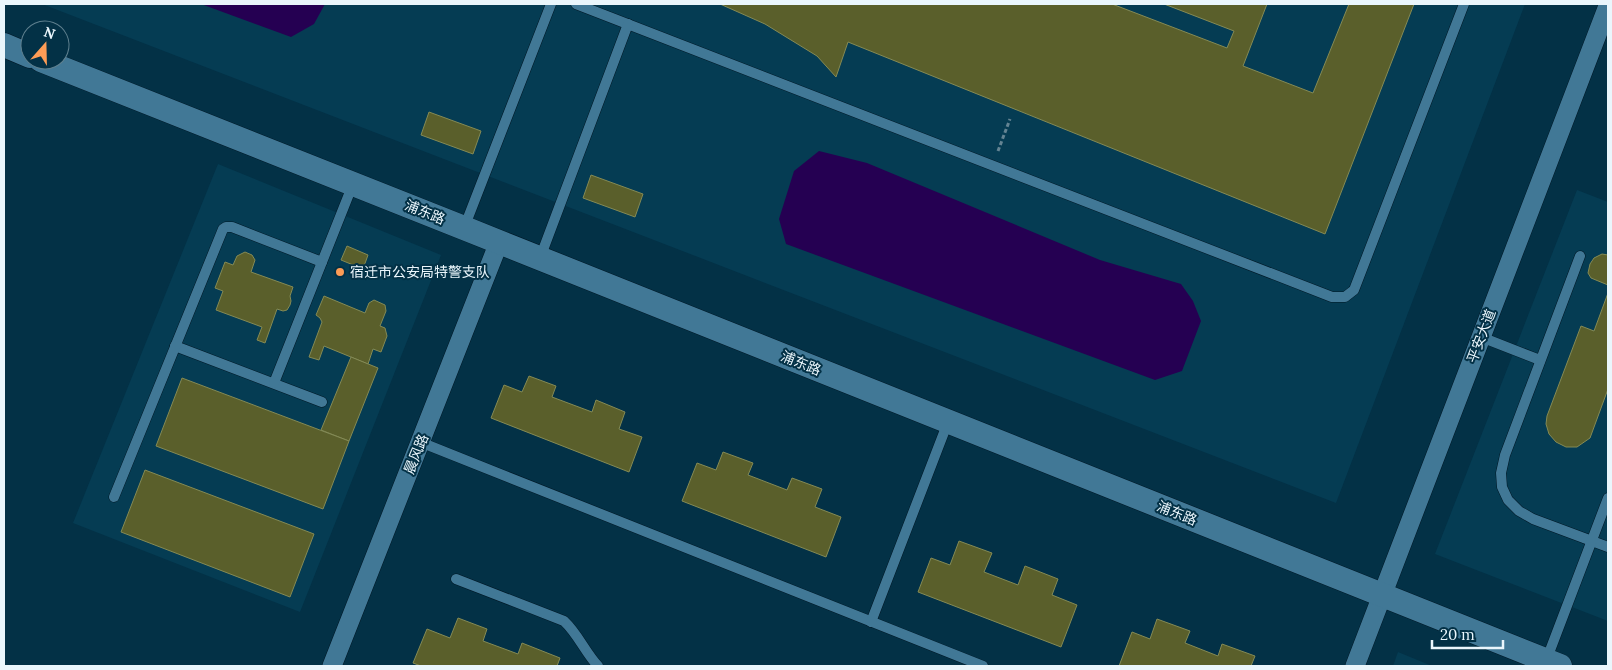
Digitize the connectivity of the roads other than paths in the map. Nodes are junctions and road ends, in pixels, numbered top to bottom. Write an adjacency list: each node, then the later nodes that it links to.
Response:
1 (551, 4): 11 (lane)
2 (576, 4): 5 (lane)
3 (1464, 4): 6 (lane)
4 (1608, 6): 16 (street, 平安大道)
5 (598, 8): 6 (lane)
6 (628, 24): 14 (lane)
7 (4, 45): 8 (street)
8 (20, 52)
9 (66, 70): 10 (street, 浦东路)
10 (353, 184): 11 (street, 浦东路); 15 (lane)
11 (464, 228): 12 (street, 浦东路)
12 (499, 242): 14 (street, 浦东路); 22 (street, 晨风路)
13 (1580, 256): 18 (lane)
14 (540, 258): 21 (street, 浦东路)
15 (322, 262): 17 (lane); 19 (lane)
16 (1481, 337): 18 (lane); 28 (street, 平安大道)
17 (175, 346): 19 (lane); 23 (lane)
18 (1540, 360): 25 (lane)
19 (274, 383): 20 (lane)
20 (322, 402)
21 (948, 422): 28 (street, 浦东路); 29 (lane)
22 (420, 442): 29 (lane); 31 (street, 晨风路)
23 (114, 497)
24 (1608, 498): 25 (lane)
25 (1592, 541): 26 (lane); 30 (lane)
26 (1608, 547)
27 (456, 579): 32 (lane)
28 (1382, 595): 30 (street, 浦东路); 34 (street, 平安大道)
29 (871, 622): 33 (lane)
30 (1550, 664)
31 (332, 666)
32 (598, 666)
33 (983, 666)
34 (1354, 666)

